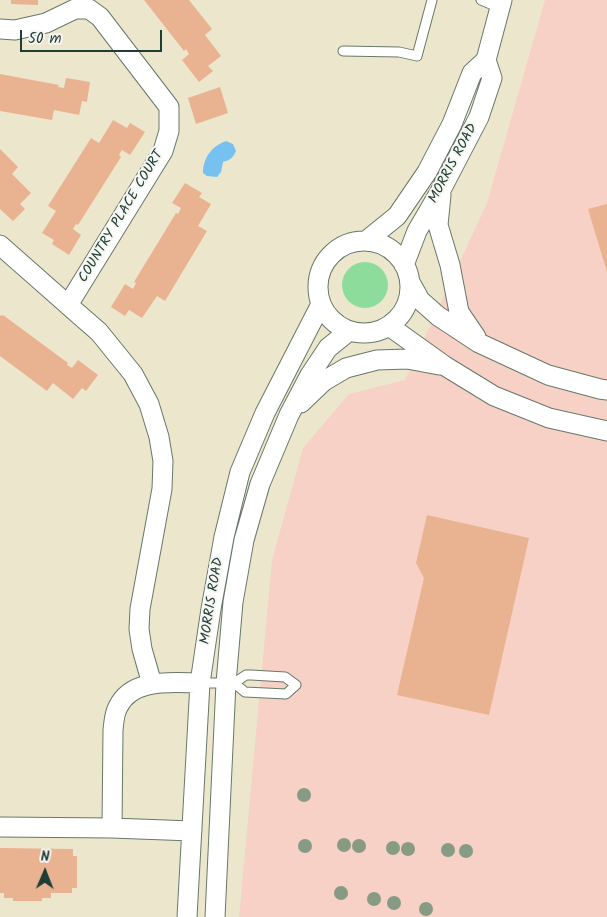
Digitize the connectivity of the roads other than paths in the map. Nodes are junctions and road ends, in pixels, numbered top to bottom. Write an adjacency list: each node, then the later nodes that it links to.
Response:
1 (432, 0): 5 (lane)
2 (481, 0): 3 (lane)
3 (501, 4): 6 (street, MORRIS ROAD)
4 (0, 29): 12 (street, COUNTRY PLACE COURT)
5 (343, 51)
6 (486, 60): 7 (street, MORRIS ROAD); 8 (street, MORRIS ROAD)
7 (441, 190): 10 (street, MORRIS ROAD); 15 (street)
8 (366, 241): 10 (street); 11 (street)
9 (0, 245): 12 (street)
10 (407, 273): 13 (street); 15 (street)
11 (321, 304): 14 (street); 20 (street, MORRIS ROAD)
12 (68, 305): 22 (street)
13 (389, 326): 14 (street); 16 (street)
14 (349, 331): 18 (street, MORRIS ROAD)
15 (479, 343): 17 (street)
16 (445, 366): 18 (street); 19 (street)
17 (607, 390)
18 (290, 415): 21 (street, MORRIS ROAD)
19 (607, 431)
20 (200, 683): 21 (lane); 22 (street); 25 (street, MORRIS ROAD)
21 (230, 683): 21 (lane); 27 (street, MORRIS ROAD)
22 (152, 684): 24 (street)
23 (0, 827): 24 (street)
24 (112, 828): 25 (street)
25 (192, 831): 26 (street, MORRIS ROAD)
26 (187, 917)
27 (215, 917)

